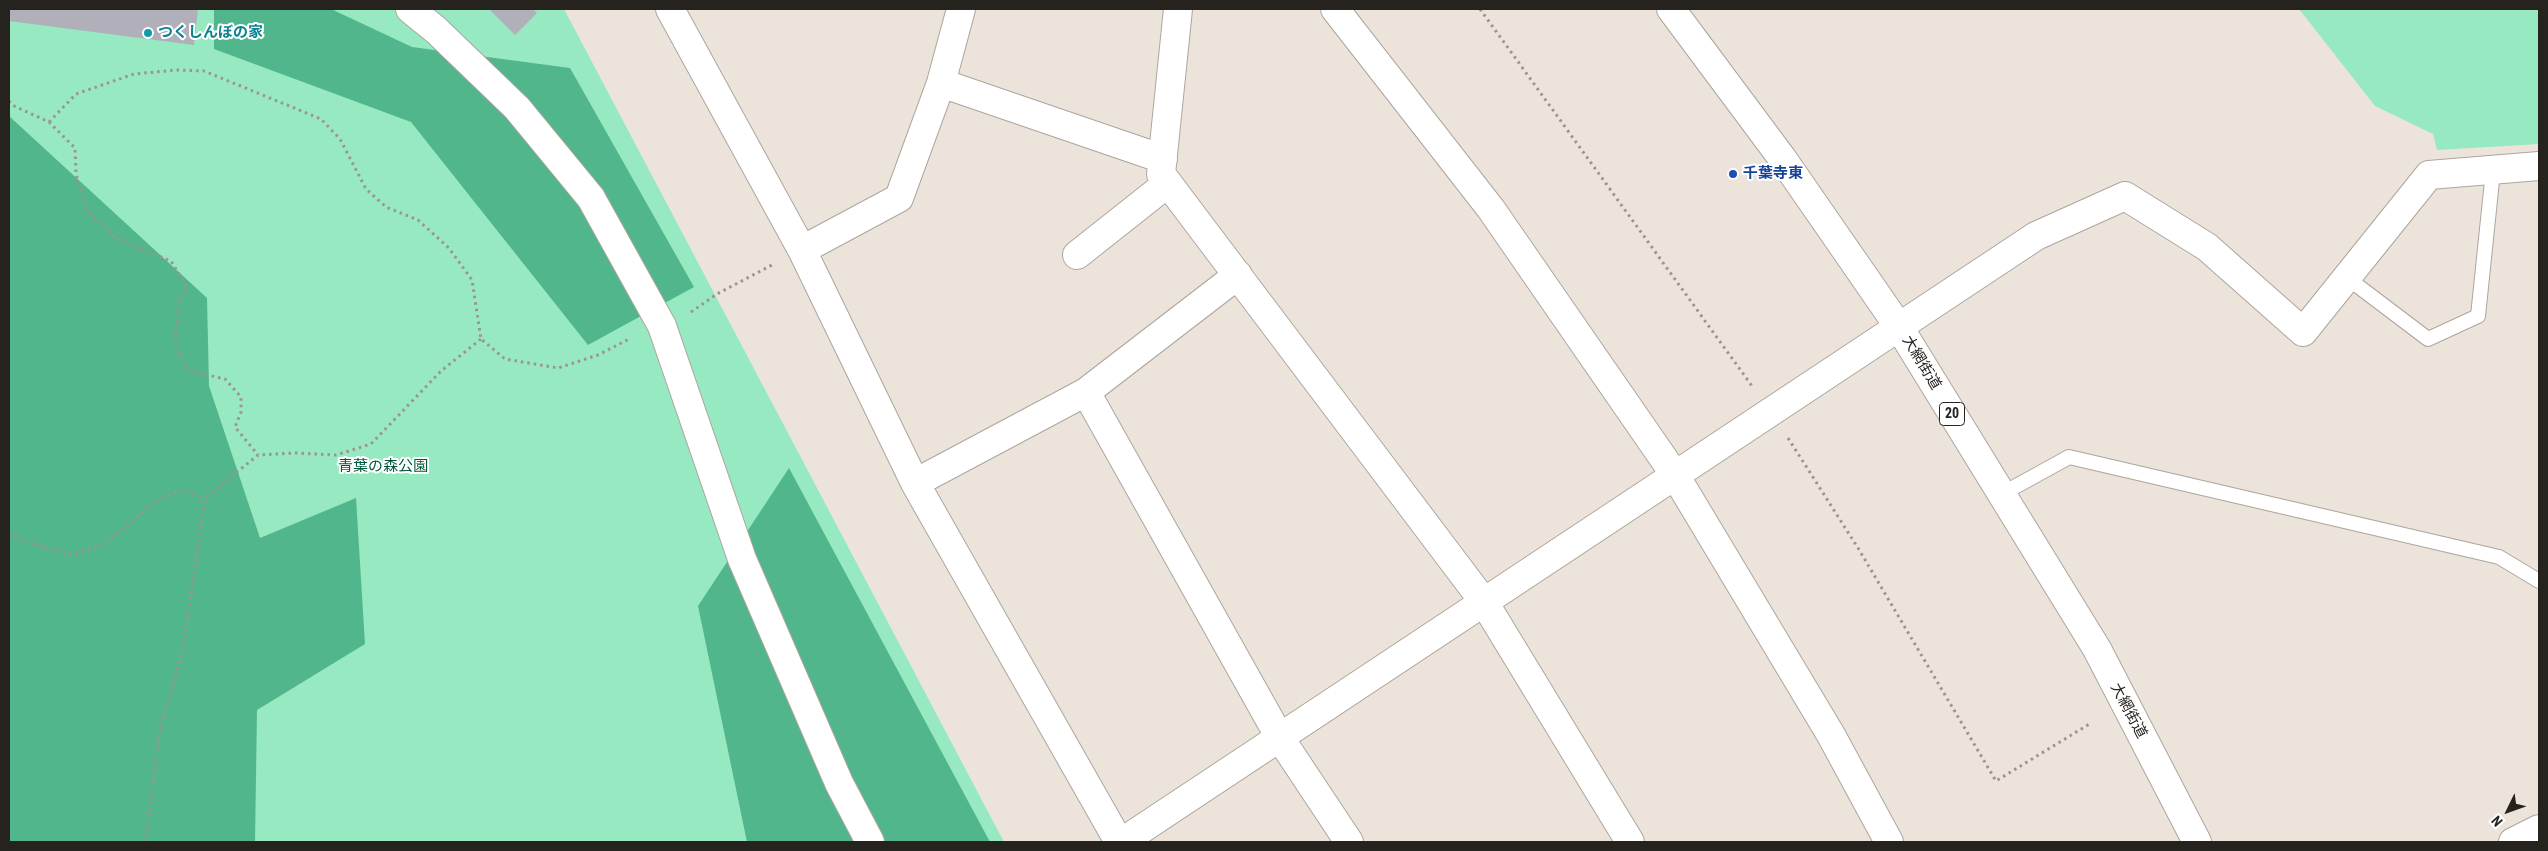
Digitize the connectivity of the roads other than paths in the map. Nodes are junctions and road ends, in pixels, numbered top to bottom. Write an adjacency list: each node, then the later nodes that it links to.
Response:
1 (410, 9): 24 (street)
2 (670, 9): 11 (street)
3 (961, 9): 7 (street)
4 (1178, 9): 9 (street)
5 (1335, 9): 17 (street)
6 (1671, 9): 15 (street, 大網街道 / 20)
7 (941, 83): 9 (street); 11 (street)
8 (2539, 166): 10 (street)
9 (1166, 171): 12 (street); 13 (street)
10 (2493, 171): 14 (street); 14 (lane)
11 (802, 250): 18 (street)
12 (1077, 255)
13 (1238, 275): 16 (street); 21 (street)
14 (2346, 277): 15 (street)
15 (1899, 326): 17 (street); 19 (street, 大網街道 / 20)
16 (1086, 392): 18 (street); 22 (street)
17 (1675, 475): 21 (street); 28 (street)
18 (915, 483): 25 (street)
19 (2000, 495): 20 (lane); 29 (street, 大網街道 / 20)
20 (2539, 580)
21 (1484, 602): 22 (street); 27 (street)
22 (1280, 738): 25 (street); 26 (street)
23 (2539, 829): 30 (street)
24 (870, 842)
25 (1120, 842)
26 (1349, 842)
27 (1630, 842)
28 (1889, 842)
29 (2197, 842)
30 (2513, 842)

